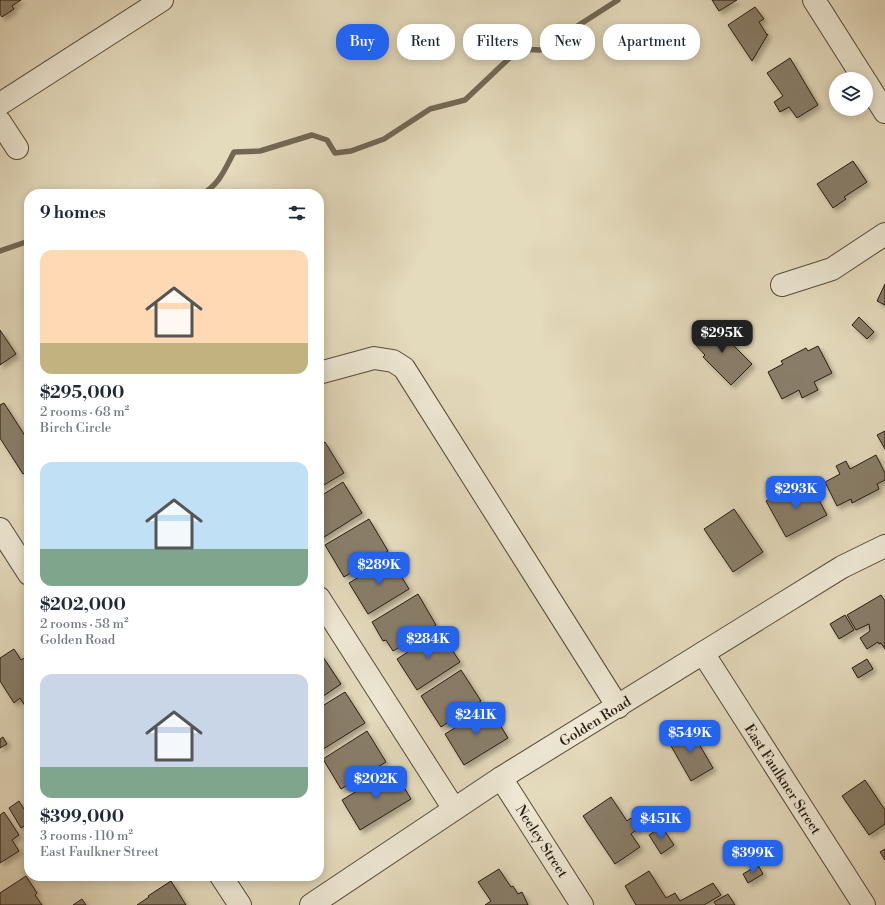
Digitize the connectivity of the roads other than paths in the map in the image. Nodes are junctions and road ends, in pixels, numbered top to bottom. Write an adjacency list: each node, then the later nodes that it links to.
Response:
1 (162, 0): 5 (street)
2 (814, 0): 3 (street)
3 (860, 72)
4 (873, 93): 6 (street)
5 (0, 104)
6 (885, 112)
7 (0, 122): 8 (street)
8 (17, 148)
9 (885, 234): 10 (street)
10 (782, 284)
11 (324, 372): 17 (street)
12 (0, 529): 14 (street)
13 (885, 546): 16 (street, Golden Road)
14 (24, 566)
15 (324, 606): 19 (street)
16 (703, 652): 17 (street, Golden Road); 24 (street, East Faulkner Street)
17 (618, 707): 18 (street, Golden Road)
18 (501, 778): 19 (street, Golden Road); 23 (street, Neeley Street)
19 (454, 809): 22 (street, Golden Road)
20 (224, 881): 21 (street)
21 (240, 905)
22 (311, 905)
23 (582, 905)
24 (864, 905)

